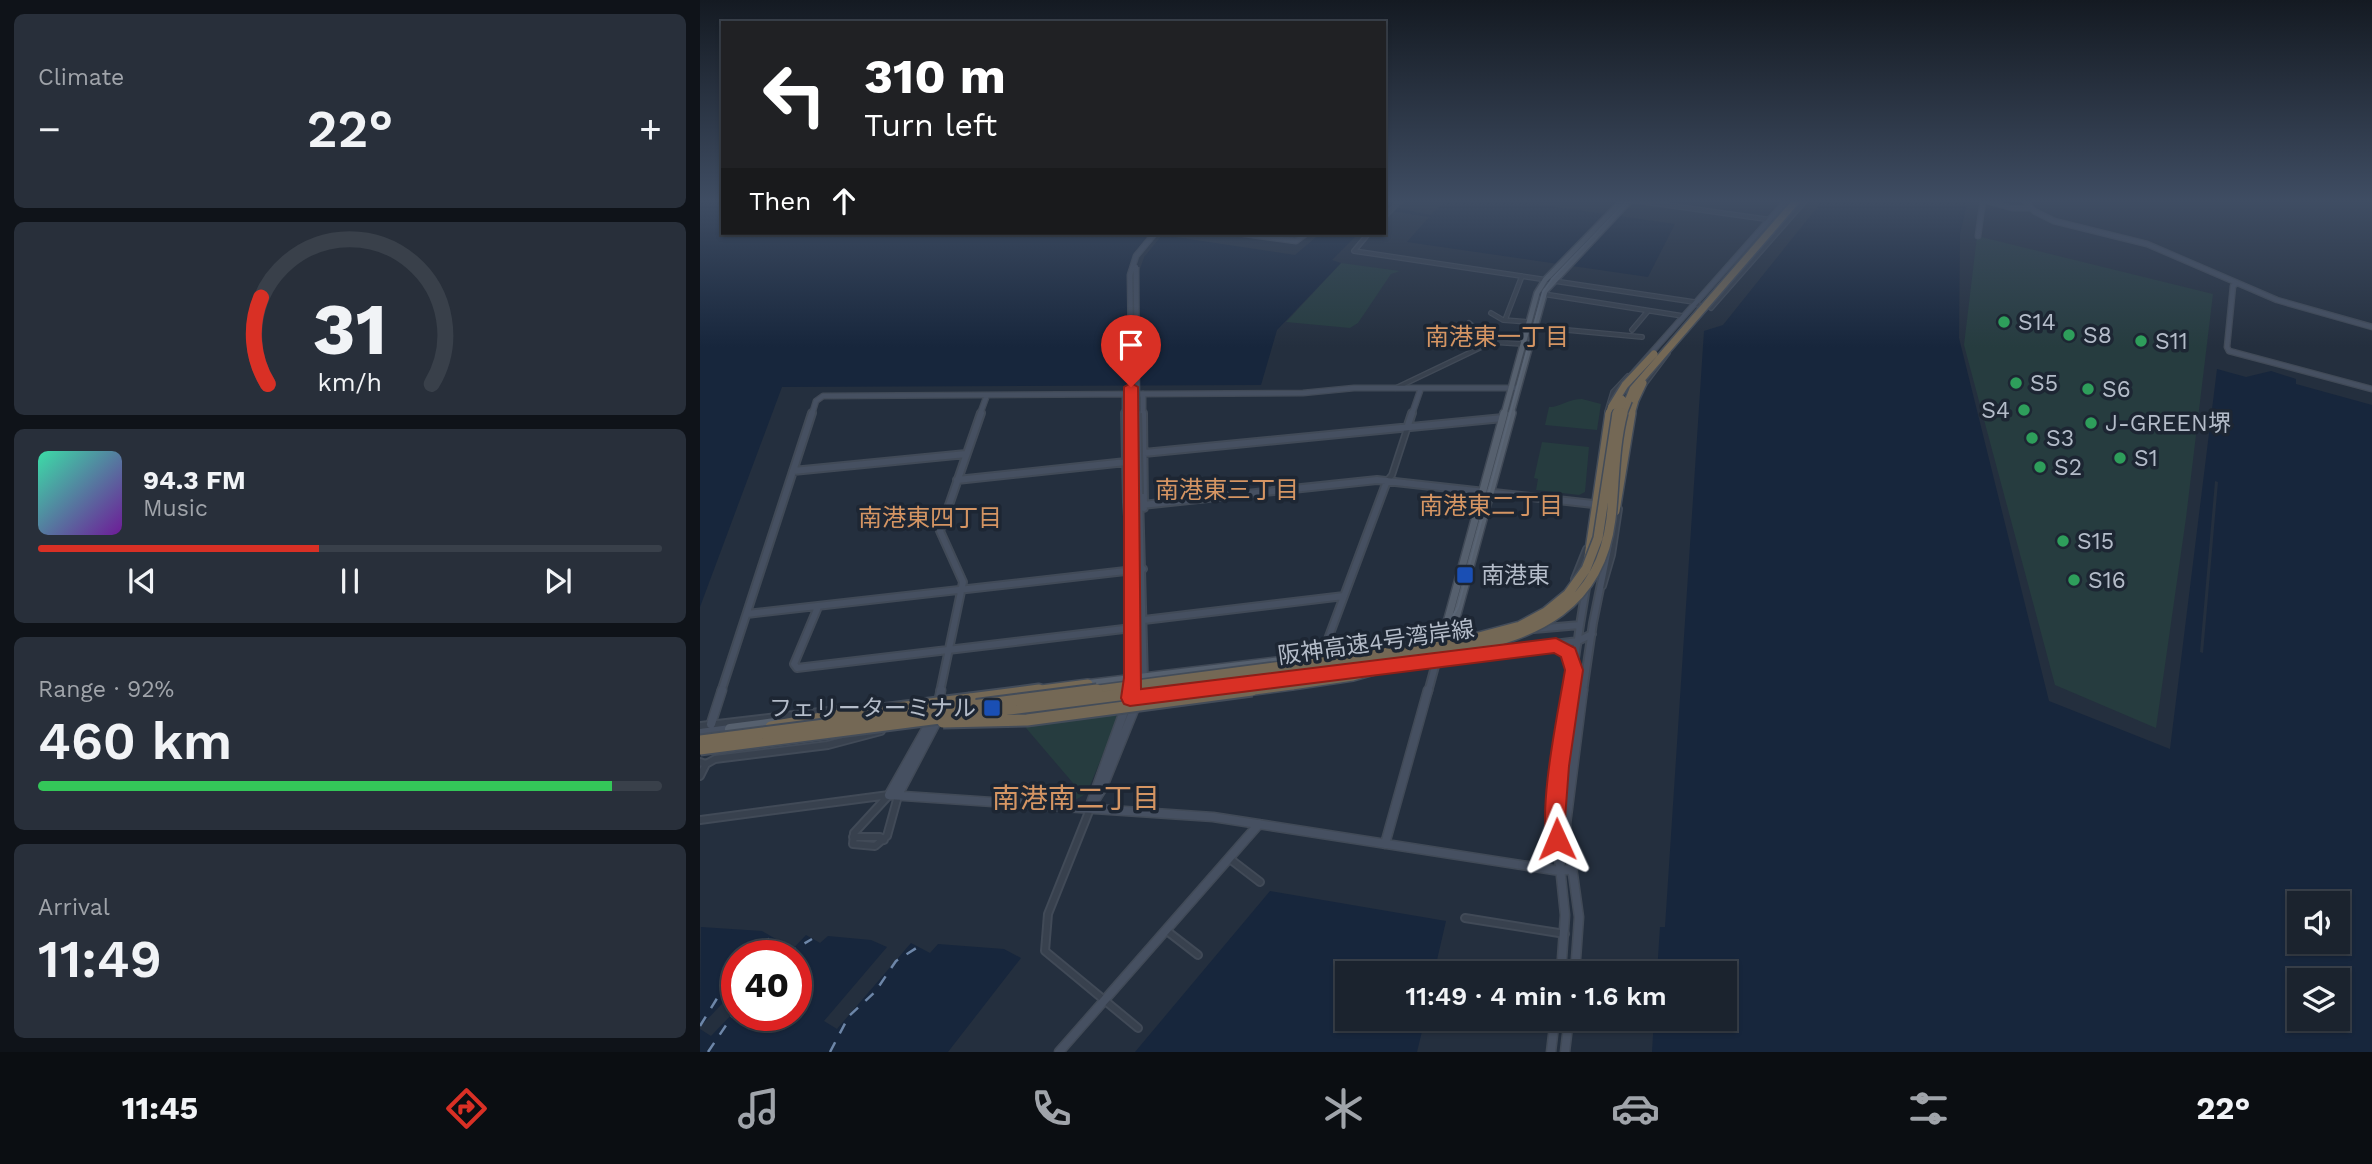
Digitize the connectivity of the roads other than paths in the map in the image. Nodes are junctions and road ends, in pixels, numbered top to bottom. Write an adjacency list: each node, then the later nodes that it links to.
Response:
1 (1142, 249): 49 (street, bridge)
2 (1356, 249): 12 (street)
3 (1578, 249): 13 (main road)
4 (1581, 249): 13 (main road)
5 (1742, 249): 16 (street)
6 (1747, 249): 31 (highway, 阪神高速4号湾岸線, bridge)
7 (1755, 249): 31 (highway, 阪神高速4号湾岸線, bridge)
8 (1759, 249): 17 (street)
9 (1759, 249): 17 (street)
10 (2161, 249): 14 (street)
11 (2163, 249): 14 (street)
12 (1522, 276): 13 (street); 21 (street)
13 (1549, 280): 15 (main road); 16 (street)
14 (2237, 283): 24 (street); 36 (street)
15 (1540, 294): 18 (street); 23 (main road); 25 (main road)
16 (1694, 302): 17 (street); 20 (street)
17 (1708, 309): 29 (street)
18 (1648, 311): 20 (street); 26 (street)
19 (1491, 313): 21 (street)
20 (1683, 316): 32 (street)
21 (1505, 320): 23 (street)
22 (1469, 323): 28 (street)
23 (1528, 323): 30 (main road)
24 (2372, 326)
25 (1534, 327): 27 (street); 33 (main road)
26 (1632, 330)
27 (1642, 337)
28 (1492, 342): 30 (street); 34 (street)
29 (1675, 343): 51 (street); 56 (street)
30 (1522, 344): 33 (main road)
31 (1658, 353): 51 (highway, bridge); 54 (highway, bridge); 80 (highway, 阪神高速4号湾岸線, bridge); 85 (highway, 阪神高速4号湾岸線, bridge)
32 (1633, 372): 50 (street); 54 (street)
33 (1514, 387): 35 (street); 40 (main road); 48 (main road)
34 (1395, 388): 35 (street); 38 (street)
35 (1422, 388): 41 (street)
36 (2372, 390)
37 (1125, 394): 38 (street); 39 (street); 44 (street)
38 (1143, 394): 42 (street)
39 (987, 395): 43 (street); 45 (street)
40 (1503, 418): 41 (street); 48 (main road)
41 (1408, 425): 42 (street); 47 (street)
42 (1144, 453): 49 (street)
43 (966, 454): 45 (street); 46 (street)
44 (1126, 462): 46 (street); 49 (street)
45 (793, 471): 59 (street)
46 (957, 480): 55 (street)
47 (1387, 481): 48 (street); 49 (street); 57 (street)
48 (1486, 491): 50 (street); 65 (main road)
49 (1136, 504): 52 (street); 53 (street)
50 (1594, 504): 64 (street)
51 (1613, 516): 56 (street)
52 (1143, 569): 53 (street); 60 (street)
53 (1132, 571): 55 (street); 62 (street)
54 (1587, 580): 61 (street)
55 (962, 589): 58 (street); 68 (street)
56 (1600, 594): 63 (street)
57 (1344, 596): 60 (street); 69 (street)
58 (818, 607): 59 (street); 68 (street)
59 (747, 614): 81 (street)
60 (1144, 620): 73 (street)
61 (1580, 625): 63 (street); 64 (street); 66 (street)
62 (1132, 628): 68 (street); 74 (street)
63 (1592, 634): 66 (street); 97 (street)
64 (1472, 637): 65 (street)
65 (1446, 641): 69 (main road); 70 (main road)
66 (1578, 641): 67 (street); 72 (street)
67 (1549, 644): 70 (street); 72 (street)
68 (949, 650): 77 (street)
69 (1322, 655): 73 (main road)
70 (1437, 659): 71 (main road); 95 (street)
71 (1392, 665): 76 (main road); 80 (highway, bridge)
72 (1574, 670): 98 (street)
73 (1145, 678): 74 (main road); 76 (street)
74 (1133, 680): 75 (main road); 76 (street); 77 (main road)
75 (1088, 684): 77 (main road); 85 (highway, bridge)
76 (1135, 697): 80 (main road); 92 (street)
77 (939, 704): 78 (main road); 79 (main road); 80 (street)
78 (874, 709): 79 (main road); 81 (street)
79 (845, 714): 85 (main road)
80 (930, 722): 83 (main road); 87 (highway, 阪神高速4号湾岸線, bridge); 91 (street)
81 (711, 724): 82 (street)
82 (700, 726)
83 (888, 728): 88 (main road); 89 (street)
84 (700, 733): 85 (street)
85 (733, 733): 86 (highway, 阪神高速4号湾岸線, bridge)
86 (700, 741)
87 (700, 752): 88 (street)
88 (724, 752)
89 (703, 763): 90 (street)
90 (700, 776)
91 (894, 795): 91 (street); 92 (street); 93 (street)
92 (1090, 808): 94 (street); 106 (street)
93 (700, 820)
94 (1259, 824): 95 (street); 96 (street)
95 (1385, 844): 98 (street)
96 (1230, 859): 99 (street); 101 (street)
97 (1573, 869): 98 (street); 105 (street)
98 (1560, 871): 102 (street)
99 (1260, 882)
100 (1465, 918): 102 (street)
101 (1167, 931): 103 (street); 106 (street)
102 (1566, 934): 104 (street)
103 (1198, 955)
104 (1563, 961)
105 (1575, 961)
106 (1104, 1001): 107 (street); 110 (street)
107 (1138, 1028)
108 (1554, 1031): 111 (street)
109 (1567, 1031): 112 (street)
110 (1059, 1052)
111 (1551, 1052)
112 (1565, 1052)

